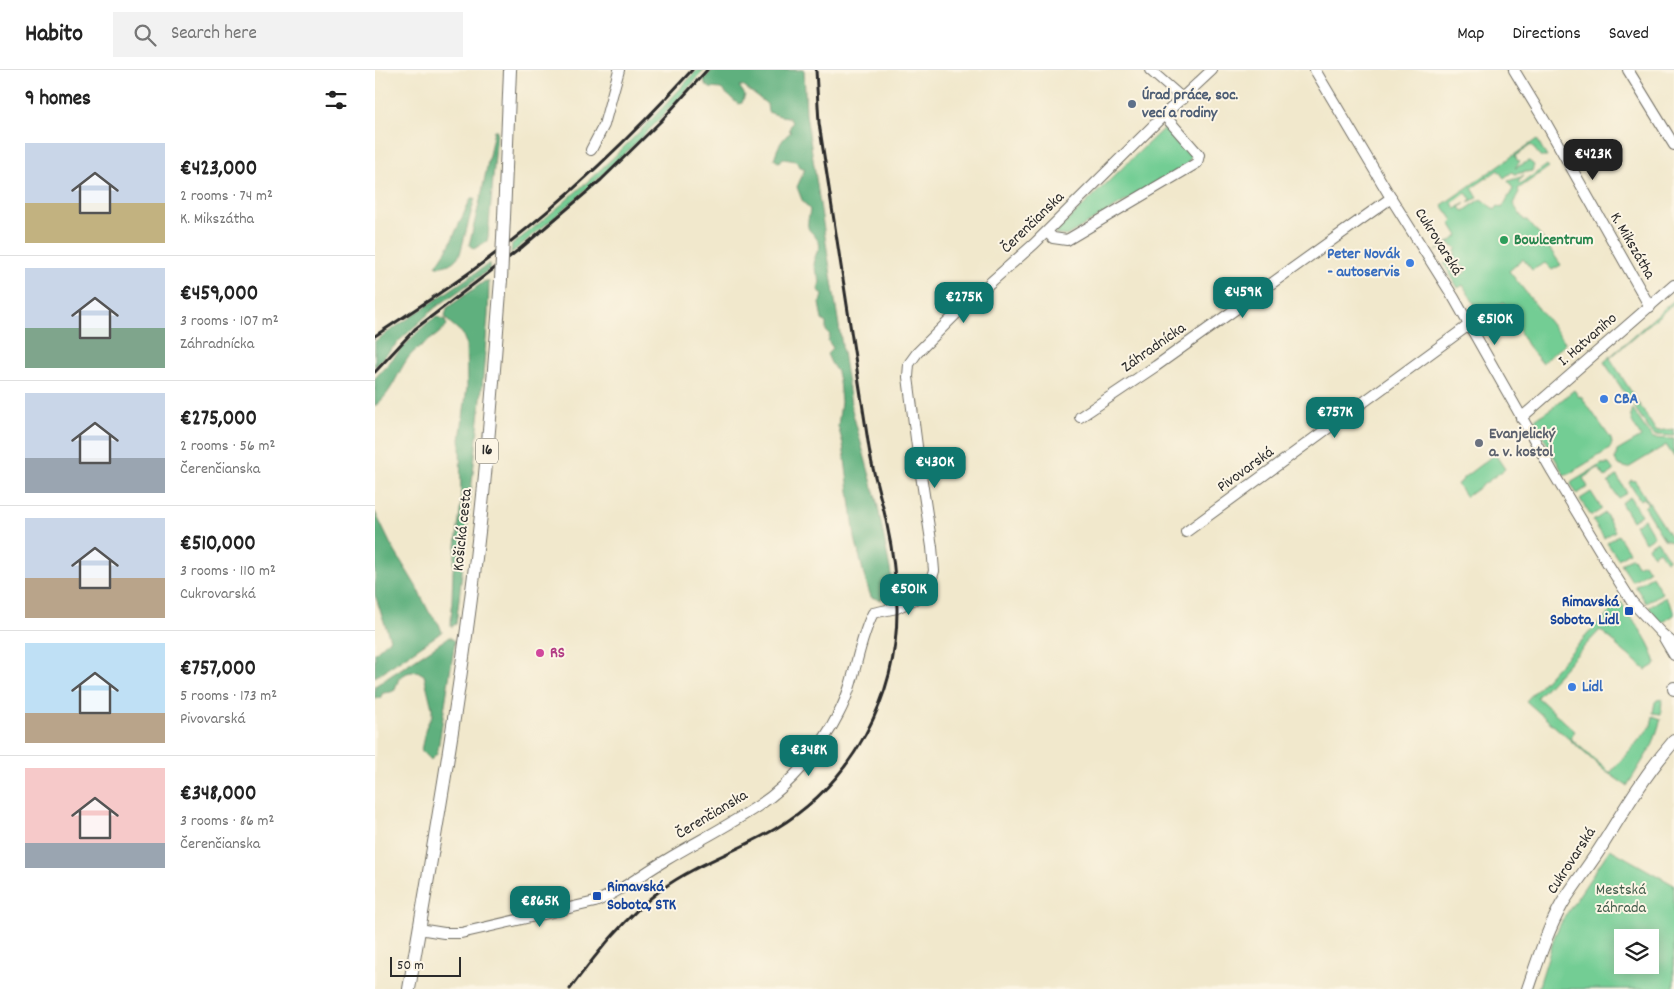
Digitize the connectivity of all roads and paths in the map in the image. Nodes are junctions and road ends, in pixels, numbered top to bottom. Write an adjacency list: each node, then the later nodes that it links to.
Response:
1 (510, 70): 26 (main road, Košická cesta / 16, bridge)
2 (619, 70): 11 (street)
3 (1151, 70): 8 (street)
4 (1212, 70): 8 (street, Čerenčianska)
5 (1315, 70): 12 (street, Cukrovarská)
6 (1514, 70): 15 (street, K. Mikszátha)
7 (1629, 70): 10 (street)
8 (1183, 99): 9 (street, Čerenčianska)
9 (1164, 115): 13 (street, Čerenčianska); 13 (street)
10 (1674, 145)
11 (591, 150)
12 (1391, 198): 16 (street, Cukrovarská); 17 (street, Záhradnícka)
13 (1047, 232): 26 (street, Čerenčianska)
14 (1674, 285): 15 (street, I. Hatvaniho)
15 (1650, 307): 18 (street, I. Hatvaniho)
16 (1469, 324): 18 (street, Cukrovarská); 19 (street, Pivovarská)
17 (1080, 417)
18 (1521, 418): 20 (street, Cukrovarská)
19 (1186, 532)
20 (1661, 633): 21 (street, Cukrovarská); 22 (street, Cukrovarská)
21 (1674, 644)
22 (1674, 655)
23 (1674, 731): 25 (main road)
24 (1674, 741): 25 (main road)
25 (1658, 759): 28 (main road, Cukrovarská)
26 (419, 929): 27 (main road, Košická cesta / 16)
27 (409, 989)
28 (1528, 989)

